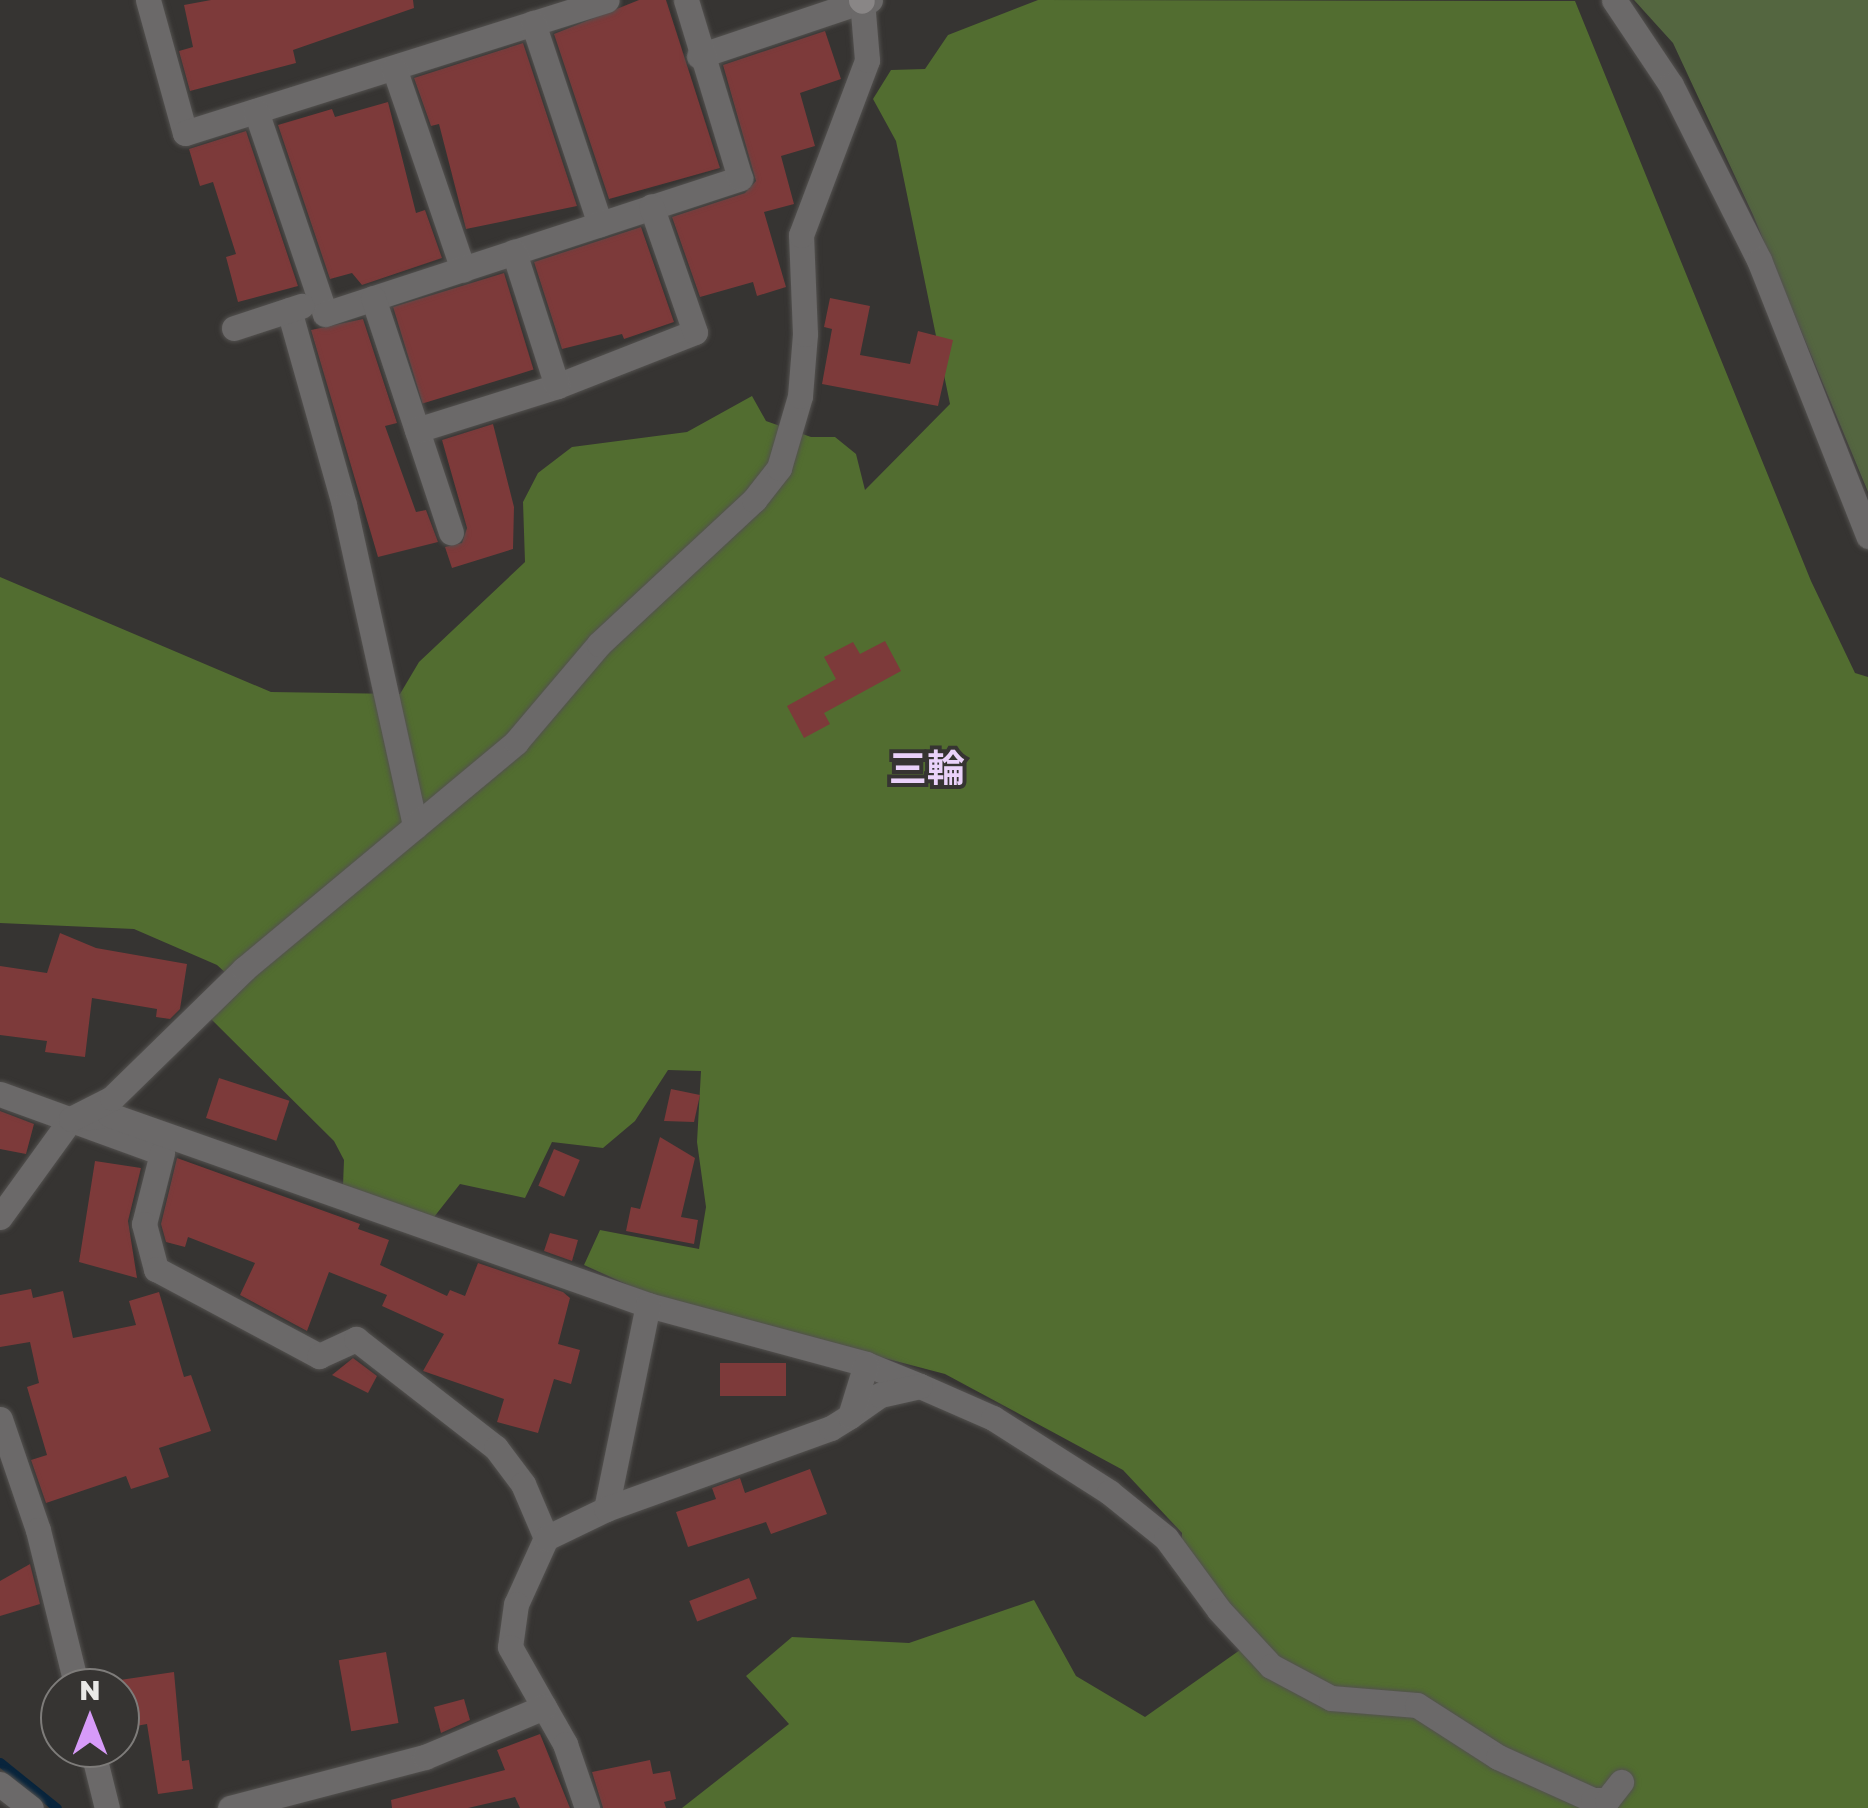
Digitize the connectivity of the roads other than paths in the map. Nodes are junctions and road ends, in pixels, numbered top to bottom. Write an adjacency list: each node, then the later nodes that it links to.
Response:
1 (148, 0): 9 (street)
2 (606, 0): 6 (street)
3 (686, 0): 7 (street)
4 (864, 0): 7 (street); 22 (street)
5 (1614, 0): 21 (street)
6 (533, 23): 8 (street); 11 (street)
7 (698, 56): 10 (street)
8 (394, 68): 9 (street); 13 (street)
9 (256, 112): 15 (street)
10 (651, 206): 11 (street); 18 (street)
11 (600, 224): 12 (street)
12 (514, 252): 13 (street); 18 (street)
13 (463, 269): 14 (street)
14 (373, 298): 15 (street); 19 (street)
15 (320, 300): 16 (street)
16 (289, 310): 17 (street); 22 (street)
17 (234, 328)
18 (556, 386): 19 (street)
19 (417, 430): 20 (street)
20 (451, 532)
21 (1868, 536)
22 (416, 826): 24 (street)
23 (0, 1094): 24 (street)
24 (71, 1119): 25 (street); 26 (street); 32 (street)
25 (0, 1217)
26 (648, 1305): 27 (street); 31 (street)
27 (866, 1364): 28 (street); 29 (street)
28 (920, 1386): 29 (street); 36 (street)
29 (850, 1416): 31 (street)
30 (0, 1419): 33 (street)
31 (606, 1509): 32 (street)
32 (546, 1538): 34 (street)
33 (72, 1668)
34 (544, 1708): 40 (street); 41 (street)
35 (97, 1768): 39 (street)
36 (1622, 1782)
37 (0, 1784): 38 (street)
38 (31, 1808)
39 (106, 1808)
40 (230, 1808)
41 (587, 1808)

